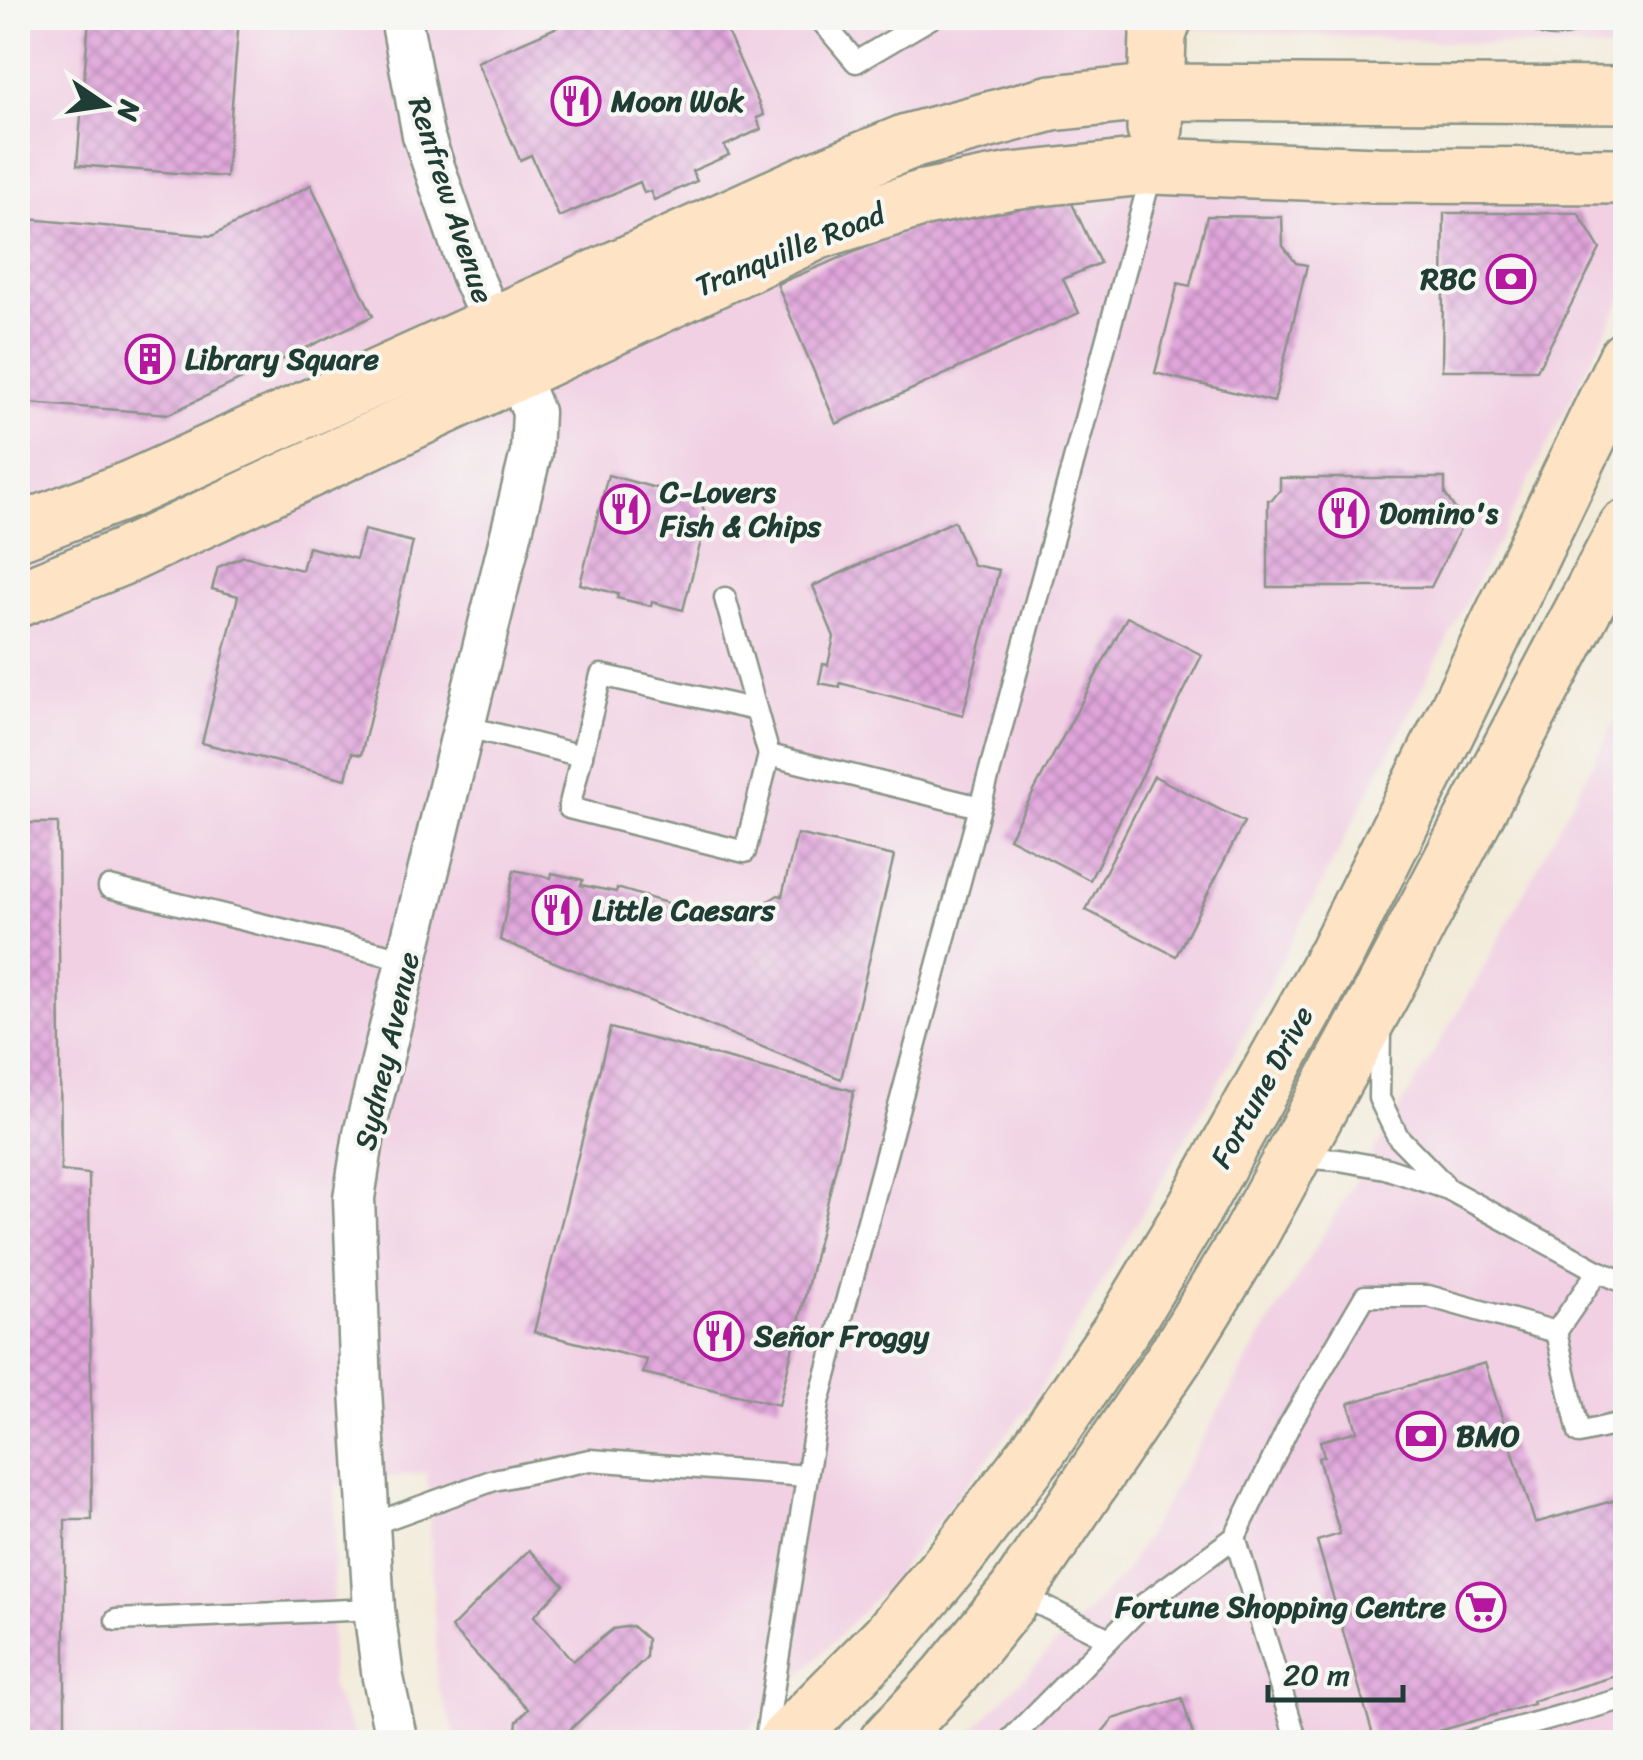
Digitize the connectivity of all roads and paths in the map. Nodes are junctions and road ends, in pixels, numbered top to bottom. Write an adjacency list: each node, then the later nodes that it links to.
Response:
1 (401, 18): 11 (street, Renfrew Avenue)
2 (819, 18): 3 (lane)
3 (931, 18)
4 (1164, 18): 7 (main road)
5 (1533, 18): 6 (lane)
6 (1582, 18)
7 (1157, 92): 8 (main road, Tranquille Road); 9 (main road); 11 (main road, Tranquille Road)
8 (1626, 95)
9 (1154, 166): 10 (main road, Tranquille Road); 13 (main road, Tranquille Road); 22 (lane)
10 (1626, 176)
11 (492, 324): 13 (main road); 15 (main road, Tranquille Road)
12 (1626, 359): 42 (main road, Fortune Drive)
13 (517, 373): 17 (main road, Tranquille Road); 19 (street, Sydney Avenue)
14 (1626, 528): 25 (main road, Fortune Drive)
15 (18, 532)
16 (724, 598): 18 (lane)
17 (18, 599)
18 (756, 710): 20 (lane); 21 (lane)
19 (464, 726): 21 (lane); 24 (street, Sydney Avenue)
20 (769, 755): 21 (lane); 22 (lane)
21 (582, 756)
22 (980, 807): 32 (lane)
23 (109, 887): 24 (lane)
24 (408, 960): 33 (street, Sydney Avenue)
25 (1385, 988): 26 (main road, Fortune Drive); 27 (lane)
26 (1294, 1156): 27 (lane); 35 (main road, Fortune Drive)
27 (1448, 1189): 28 (lane)
28 (1598, 1271): 29 (lane); 30 (lane)
29 (1626, 1283)
30 (1556, 1332): 31 (lane); 34 (lane)
31 (1626, 1422)
32 (807, 1476): 33 (lane); 41 (lane)
33 (370, 1524): 36 (street, Sydney Avenue)
34 (1236, 1537): 38 (lane); 45 (lane)
35 (1016, 1593): 38 (lane); 43 (main road, Fortune Drive)
36 (374, 1609): 37 (lane); 40 (street, Sydney Avenue)
37 (116, 1620)
38 (1109, 1640): 44 (lane)
39 (1626, 1698): 46 (lane)
40 (397, 1742)
41 (765, 1742)
42 (786, 1742)
43 (888, 1742)
44 (1008, 1742)
45 (1297, 1742)
46 (1466, 1742)

